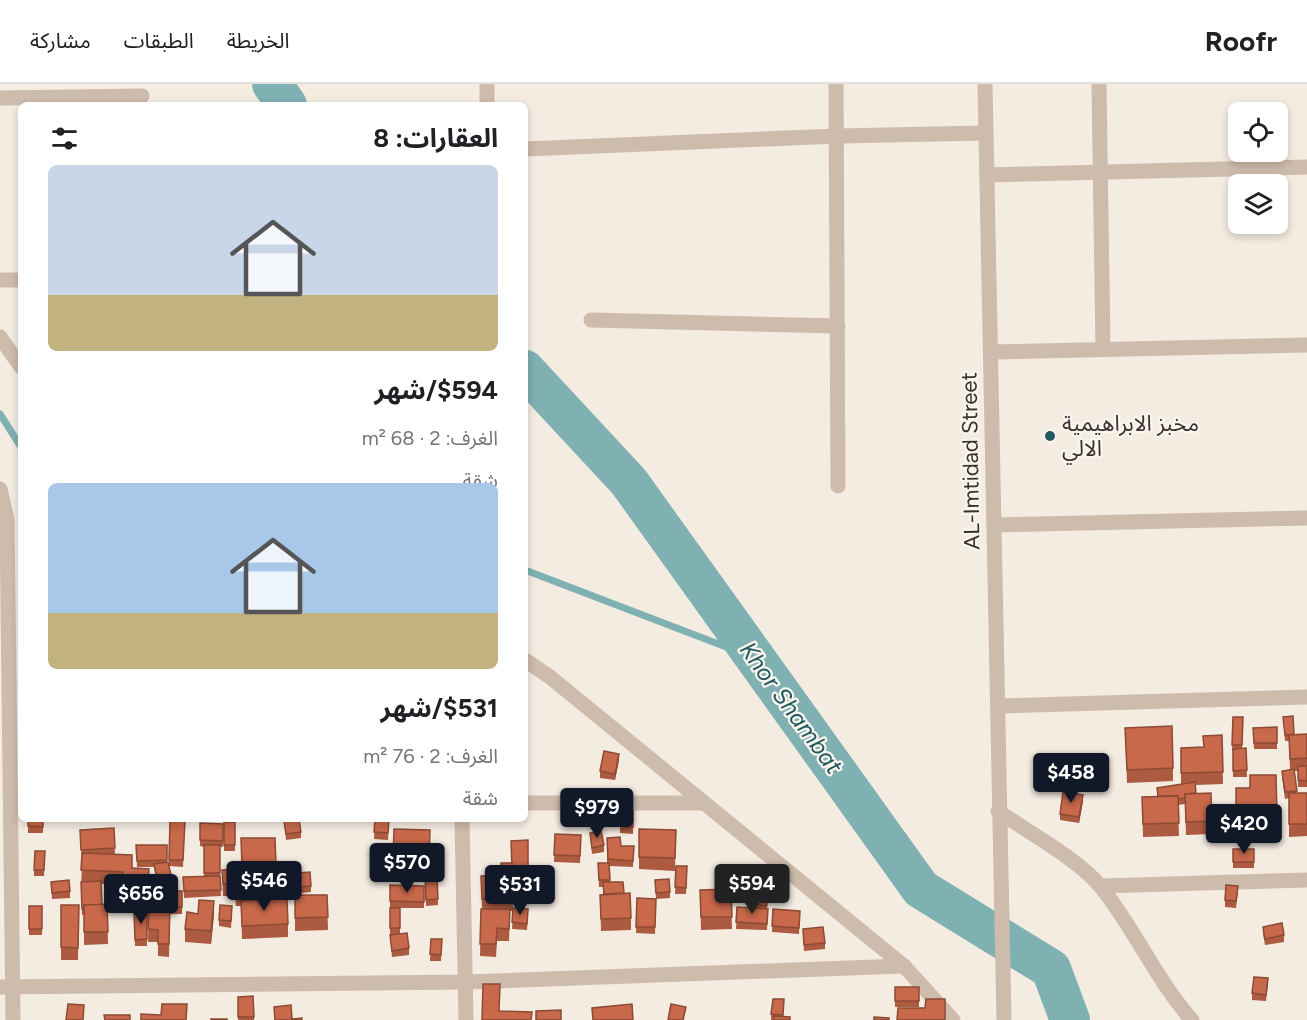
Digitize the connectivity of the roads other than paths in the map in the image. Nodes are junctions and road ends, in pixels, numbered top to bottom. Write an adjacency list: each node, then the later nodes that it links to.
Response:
1 (487, 84): 7 (street)
2 (836, 84): 9 (street)
3 (985, 84): 8 (street, AL-Imtidad Street)
4 (1099, 84): 12 (street)
5 (141, 95): 6 (street)
6 (0, 98)
7 (487, 102)
8 (986, 132): 9 (street); 13 (street, AL-Imtidad Street)
9 (837, 136): 10 (street); 17 (street)
10 (528, 149)
11 (1307, 167): 12 (street)
12 (1101, 172): 13 (street); 20 (street)
13 (987, 175): 21 (street, AL-Imtidad Street)
14 (0, 280): 15 (street)
15 (18, 280)
16 (591, 320): 17 (street)
17 (838, 326): 23 (street)
18 (0, 337): 22 (street)
19 (1307, 345): 20 (street)
20 (1103, 349): 21 (street)
21 (990, 352): 26 (street, AL-Imtidad Street)
22 (18, 362)
23 (838, 486)
24 (0, 489): 27 (street)
25 (1307, 518): 26 (street)
26 (994, 525): 30 (street, AL-Imtidad Street)
27 (10, 633): 33 (street)
28 (528, 662): 32 (street)
29 (1307, 697): 30 (street)
30 (998, 706): 34 (street, AL-Imtidad Street)
31 (528, 803): 32 (street)
32 (704, 803): 38 (street)
33 (10, 809): 40 (street)
34 (998, 811): 37 (street); 44 (street, AL-Imtidad Street)
35 (462, 822): 39 (street)
36 (1307, 880): 37 (street)
37 (1101, 886): 45 (street)
38 (904, 966): 39 (street); 43 (street)
39 (466, 982): 40 (street); 42 (street)
40 (6, 986): 41 (street)
41 (13, 1020)
42 (466, 1020)
43 (953, 1020)
44 (1004, 1020)
45 (1192, 1020)

